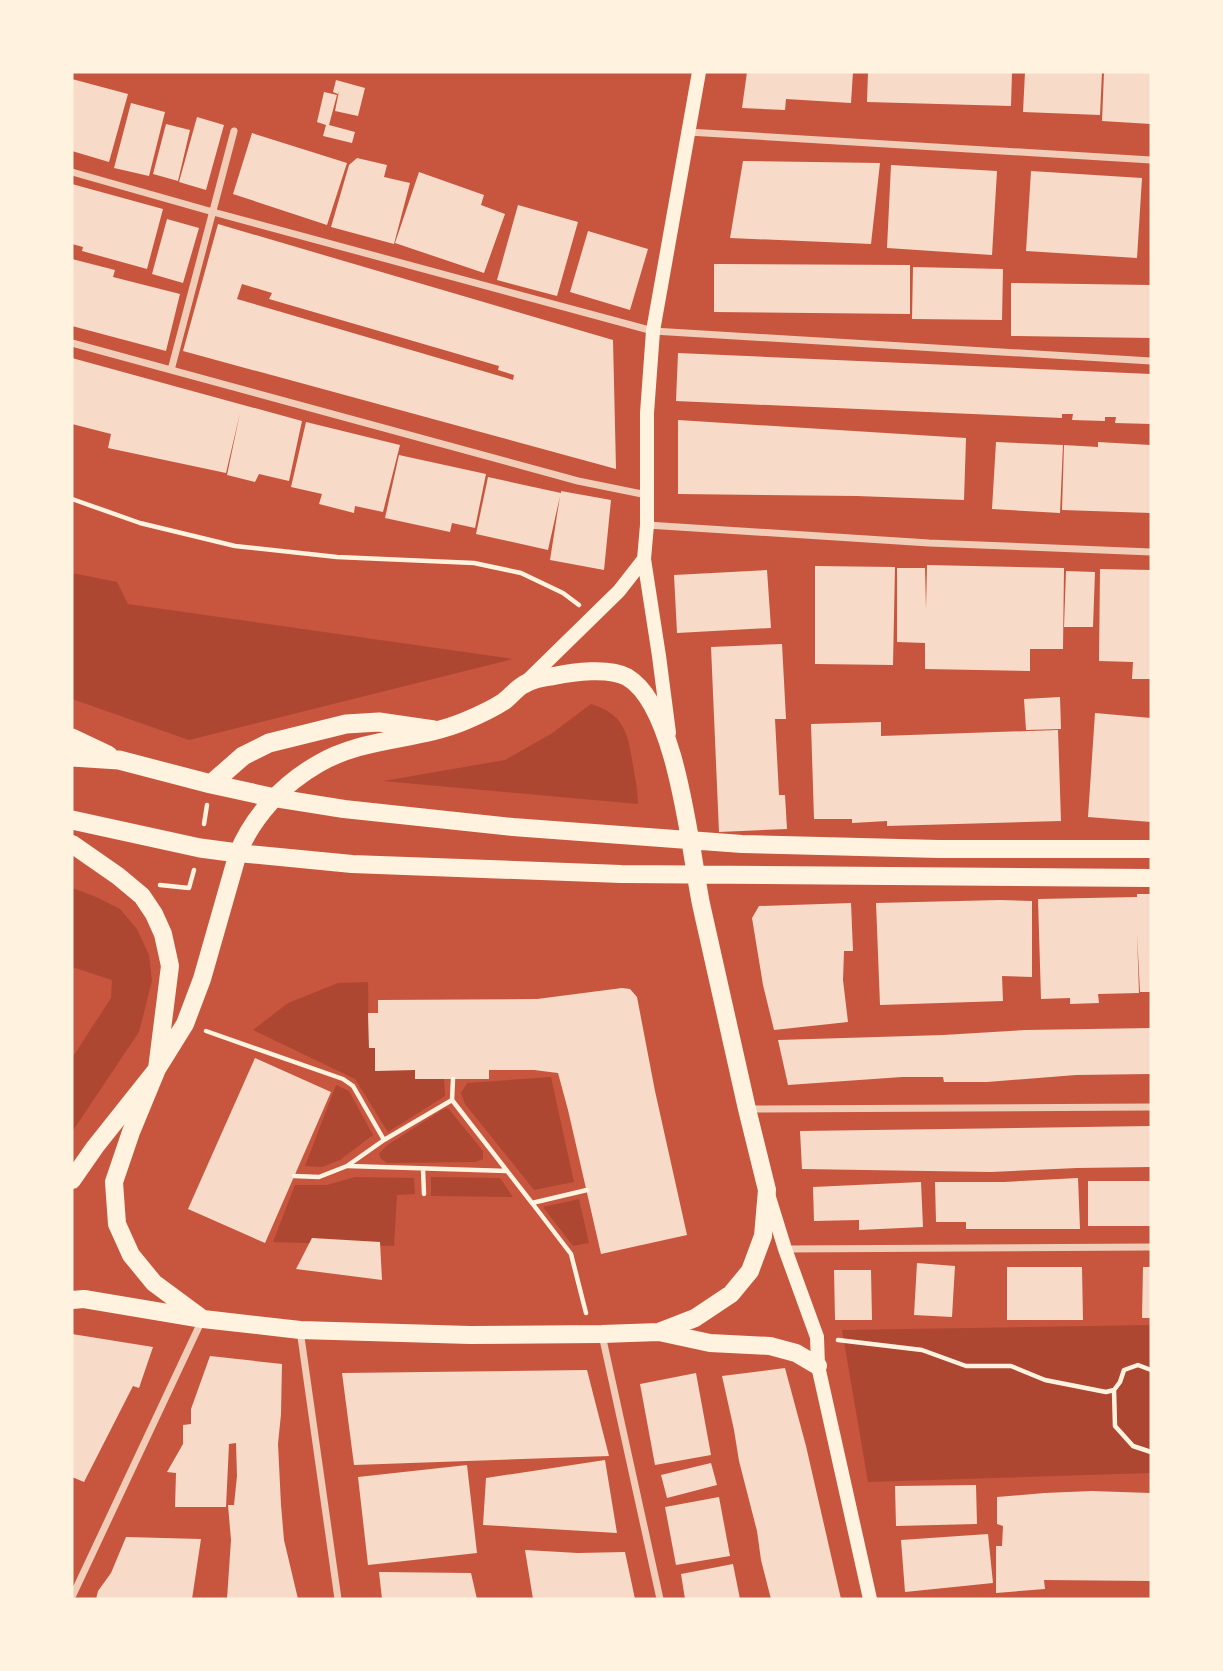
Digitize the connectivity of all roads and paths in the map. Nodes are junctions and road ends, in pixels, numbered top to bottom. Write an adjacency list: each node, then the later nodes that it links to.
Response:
1 (699, 72): 3 (main road)
2 (234, 131): 6 (street)
3 (687, 132): 4 (street); 7 (main road)
4 (1151, 160)
5 (72, 172): 6 (street)
6 (213, 212): 7 (street); 10 (street)
7 (653, 331): 9 (street); 11 (main road)
8 (72, 343): 10 (street)
9 (1151, 361)
10 (171, 370): 11 (street)
11 (648, 495): 13 (main road)
12 (72, 499): 16 (path)
13 (647, 525): 14 (street); 15 (main road)
14 (1151, 552)
15 (644, 559): 16 (main road); 20 (main road)
16 (593, 616): 17 (main road)
17 (524, 684): 18 (main road); 20 (main road)
18 (434, 730): 23 (highway); 24 (main road)
19 (72, 738): 22 (highway)
20 (671, 749): 26 (main road)
21 (72, 757): 22 (highway)
22 (119, 760): 23 (highway)
23 (211, 784): 24 (highway); 28 (path)
24 (275, 798): 26 (main road); 30 (main road)
25 (72, 820): 28 (highway)
26 (691, 839): 29 (main road); 31 (main road)
27 (72, 844): 33 (main road)
28 (200, 848): 30 (highway); 33 (path)
29 (1151, 849)
30 (238, 853): 31 (main road); 34 (main road)
31 (695, 875): 32 (main road); 39 (main road)
32 (1151, 878)
33 (142, 896): 35 (main road)
34 (185, 1024): 35 (main road); 40 (path)
35 (157, 1069): 45 (main road); 53 (main road)
36 (453, 1079): 37 (path)
37 (452, 1100): 40 (path); 43 (path)
38 (1151, 1107): 39 (street)
39 (747, 1109): 47 (main road)
40 (384, 1140): 41 (path)
41 (347, 1166): 42 (path); 44 (path)
42 (423, 1169): 43 (path); 48 (path)
43 (507, 1171): 49 (path)
44 (294, 1176)
45 (72, 1180)
46 (587, 1190): 49 (path)
47 (767, 1190): 51 (main road); 55 (main road)
48 (424, 1194)
49 (532, 1203): 56 (path)
50 (1151, 1247): 51 (street)
51 (785, 1249): 57 (main road)
52 (72, 1300): 53 (main road)
53 (203, 1319): 54 (main road); 62 (street)
54 (300, 1330): 56 (main road); 63 (street)
55 (659, 1332): 56 (main road); 58 (main road)
56 (596, 1334): 64 (street)
57 (817, 1337): 58 (main road); 60 (path)
58 (818, 1366): 65 (main road)
59 (1151, 1370): 60 (path)
60 (1114, 1390): 61 (path)
61 (1151, 1452)
62 (72, 1597)
63 (338, 1599)
64 (660, 1599)
65 (870, 1599)

